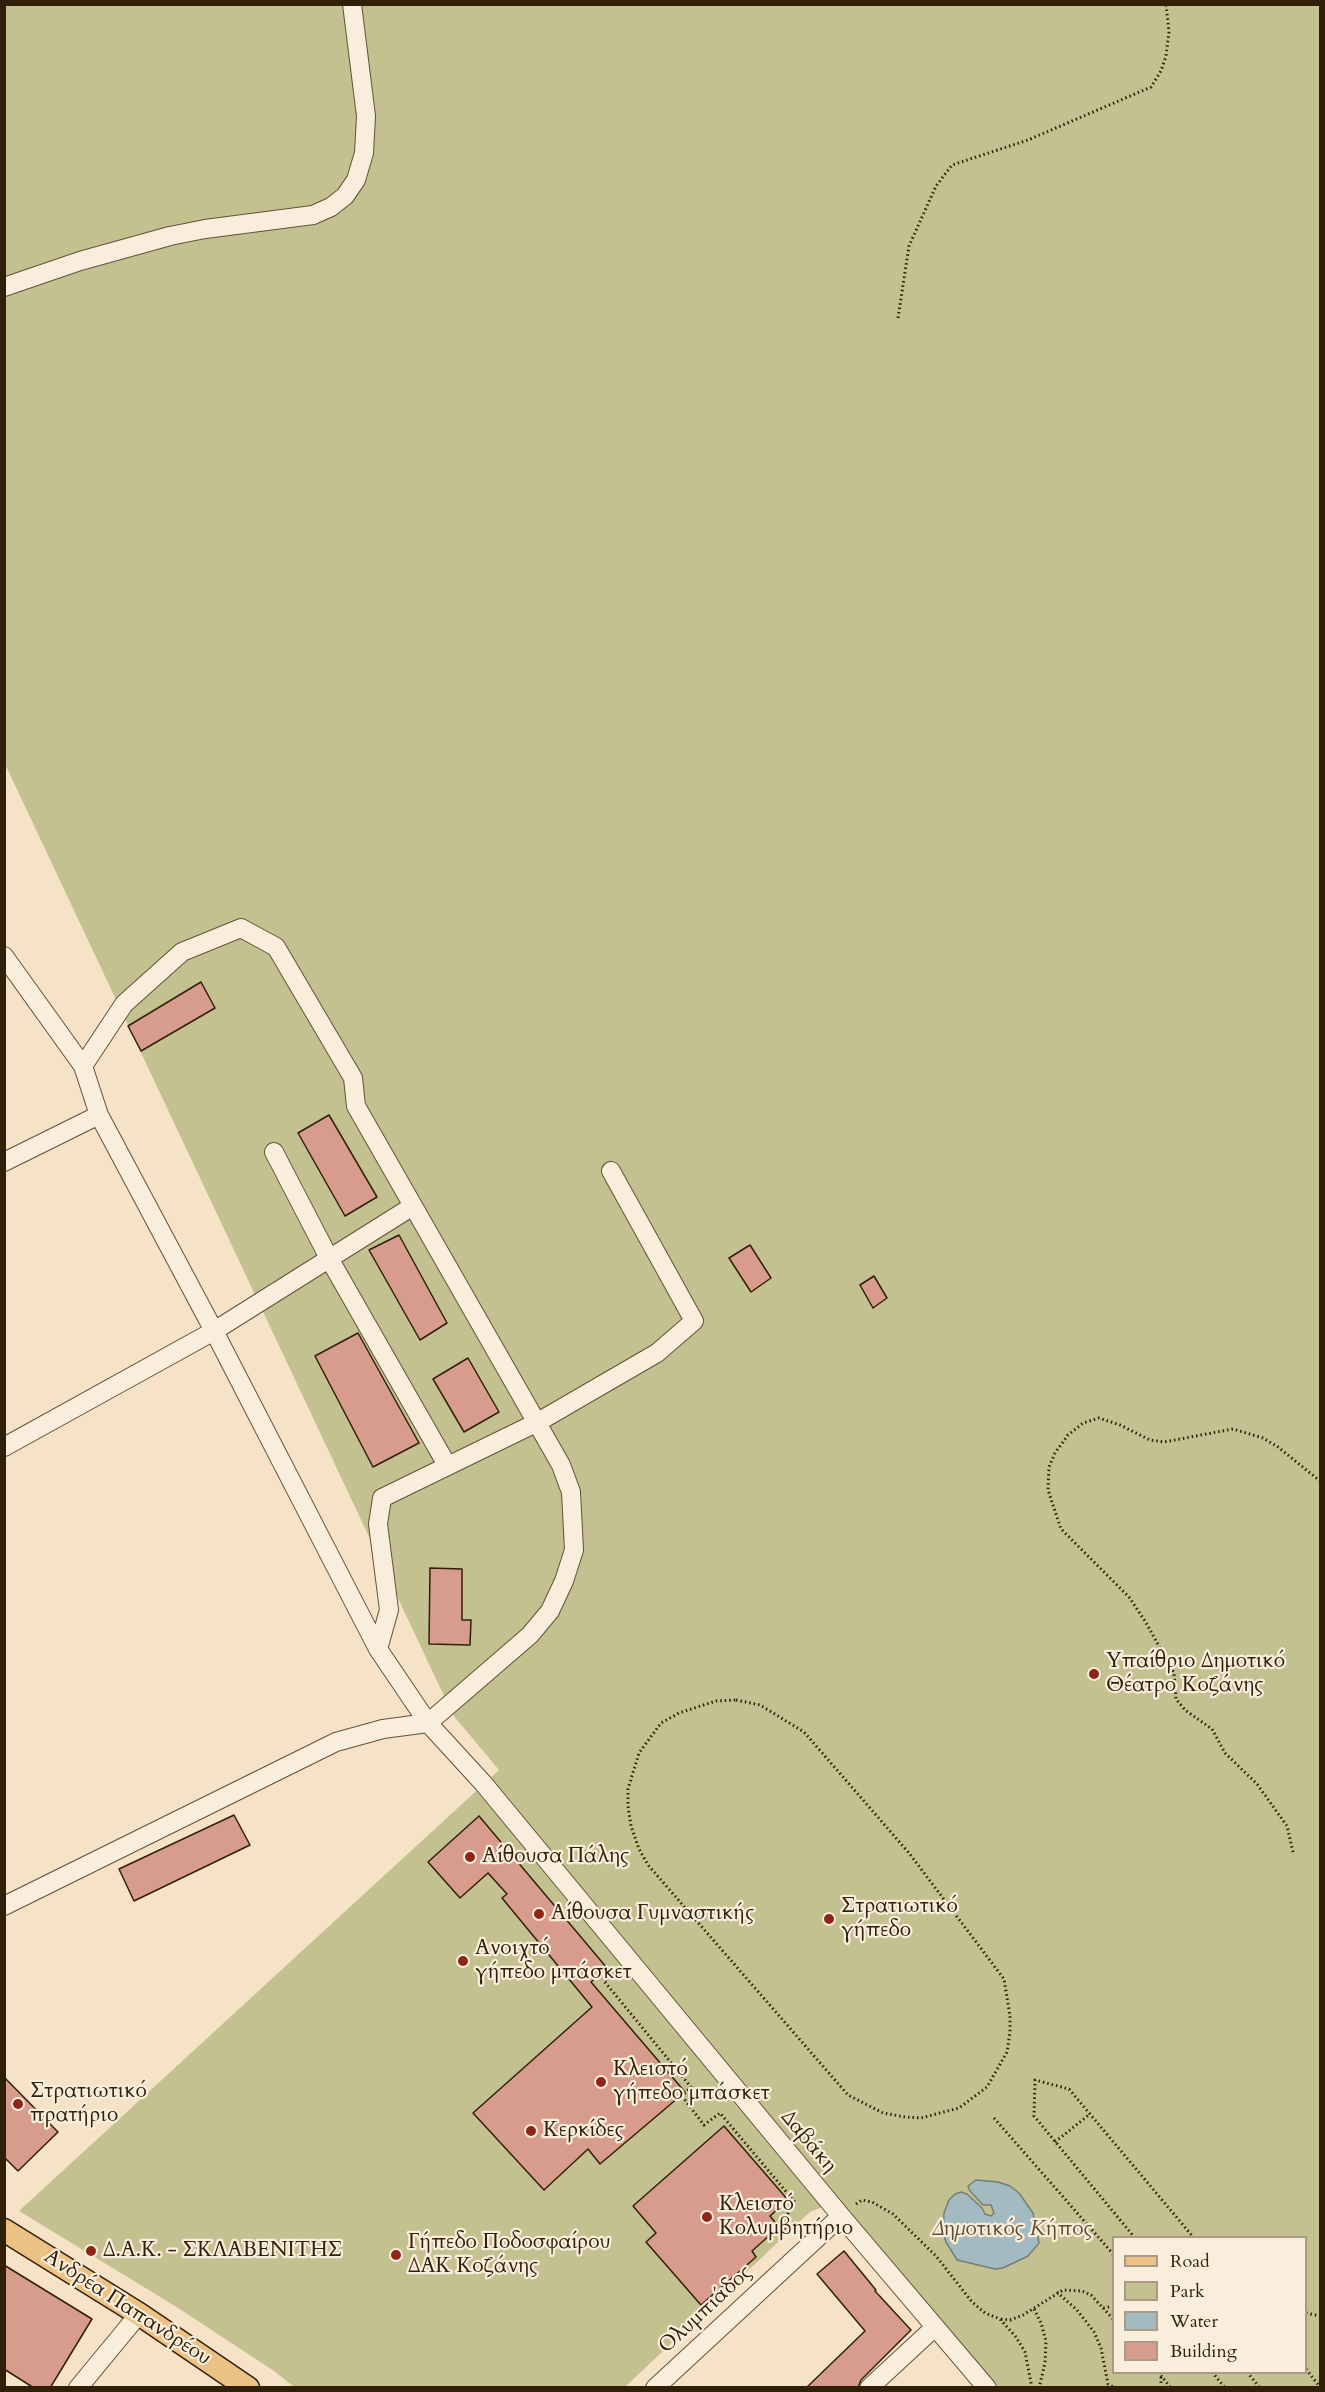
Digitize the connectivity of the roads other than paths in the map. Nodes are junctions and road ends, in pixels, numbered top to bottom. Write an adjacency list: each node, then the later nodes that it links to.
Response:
1 (352, 4): 2 (street)
2 (4, 287)
3 (4, 956): 4 (street, Δαβάκη)
4 (82, 1065): 5 (street, Δαβάκη); 9 (street)
5 (99, 1115): 7 (street); 11 (street, Δαβάκη)
6 (274, 1152): 10 (street)
7 (4, 1162)
8 (611, 1171): 12 (street)
9 (413, 1206): 10 (street); 12 (street)
10 (330, 1260): 11 (street); 14 (street)
11 (214, 1331): 13 (street); 15 (street, Δαβάκη)
12 (538, 1422): 14 (street); 16 (street)
13 (4, 1447)
14 (447, 1465): 15 (street)
15 (378, 1649): 16 (street, Δαβάκη)
16 (428, 1723): 17 (street); 18 (street, Δαβάκη)
17 (4, 1906)
18 (841, 2216): 21 (street, Δαβάκη); 22 (street, Ολυμπιάδος)
19 (4, 2230): 20 (main road, Ανδρέα Παπανδρέου)
20 (139, 2314): 23 (street); 24 (main road, Ανδρέα Παπανδρέου)
21 (935, 2327): 25 (street); 26 (street, Δαβάκη)
22 (658, 2386)
23 (78, 2388)
24 (248, 2388)
25 (869, 2388)
26 (987, 2388)

